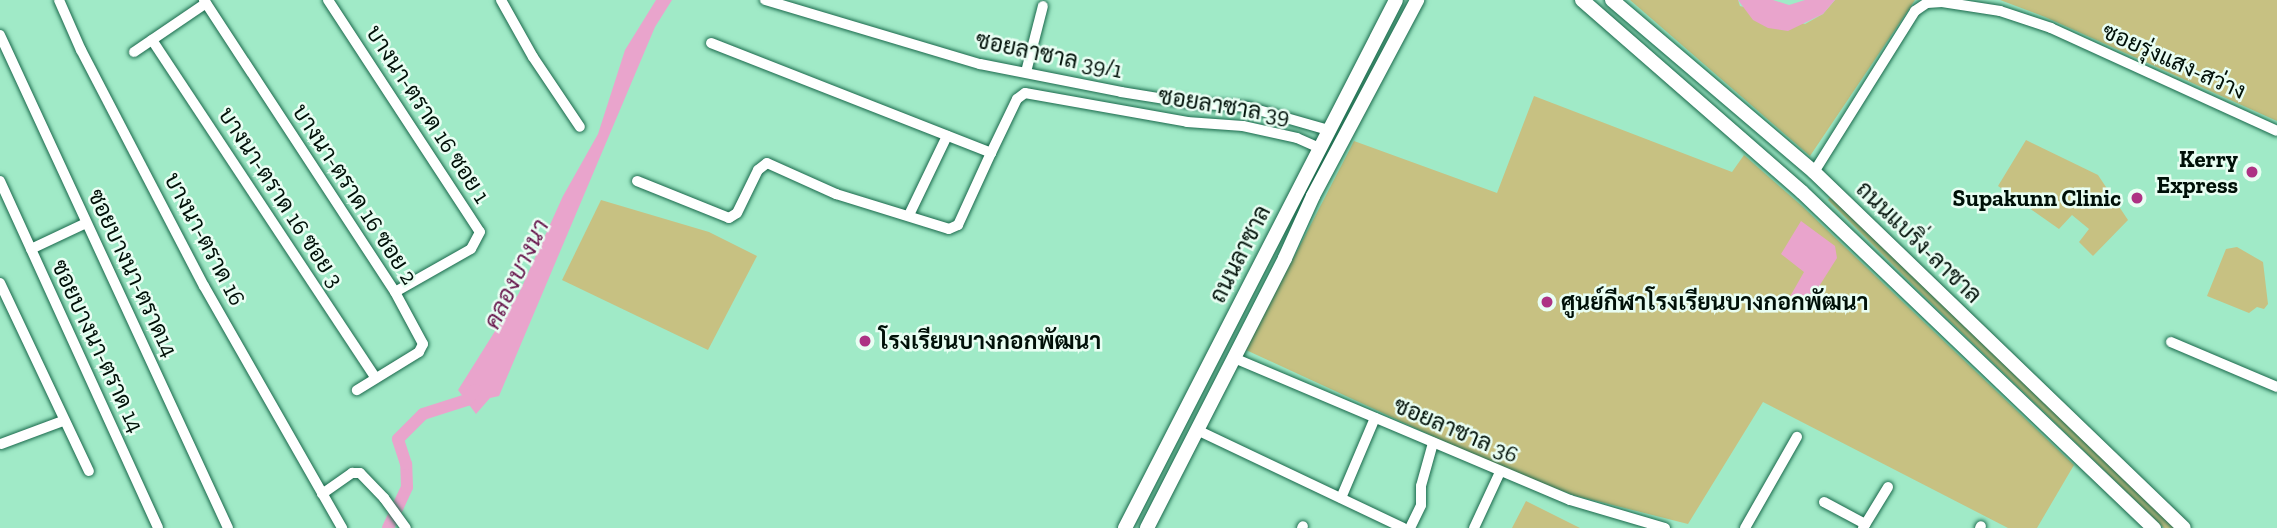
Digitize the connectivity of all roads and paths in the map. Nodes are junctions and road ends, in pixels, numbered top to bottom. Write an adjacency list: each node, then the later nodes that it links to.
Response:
1 (59, 0): 49 (street, บางนา-ตราด 16)
2 (328, 0): 33 (street, บางนา-ตราด 16 ซอย 1)
3 (501, 0): 16 (street)
4 (765, 0): 15 (street, ซอยลาซาล 39/1)
5 (1396, 0): 17 (street, ถนนลาซาล)
6 (1417, 0): 27 (street, ถนนลาซาล)
7 (1582, 0): 28 (street, ถนนแบริ่ง-ลาซาล)
8 (1612, 0): 22 (street, ถนนแบริ่ง-ลาซาล)
9 (205, 2): 12 (street); 33 (street, บางนา-ตราด 16 ซอย 2)
10 (1043, 6): 15 (street)
11 (0, 35): 30 (street, ซอยบางนา-ตราด14)
12 (152, 40): 14 (street); 37 (street, บางนา-ตราด 16 ซอย 3)
13 (711, 43): 19 (street)
14 (134, 52)
15 (1026, 72): 17 (street, ซอยลาซาล 39/1)
16 (580, 127)
17 (1328, 130): 20 (street, ถนนลาซาล)
18 (2277, 131): 22 (street, ซอยรุ่งแสง-สว่าง)
19 (947, 136): 21 (street); 29 (street)
20 (1320, 148): 21 (street, ซอยลาซาล 39); 26 (street, ถนนลาซาล)
21 (991, 153): 29 (street, ซอยลาซาล 39)
22 (1814, 172): 25 (street, ถนนแบริ่ง-ลาซาล)
23 (0, 181): 31 (street, ซอยบางนา-ตราด 14)
24 (637, 181): 29 (street, ซอยลาซาล 39)
25 (1827, 185): 28 (street); 65 (street, ถนนแบริ่ง-ลาซาล)
26 (1299, 188): 27 (street); 35 (street, ถนนลาซาล)
27 (1313, 196): 36 (street, ถนนลาซาล)
28 (1812, 202): 64 (street, ถนนแบริ่ง-ลาซาล)
29 (908, 215)
30 (86, 223): 31 (street); 54 (street, ซอยบางนา-ตราด14)
31 (31, 249): 53 (street, ซอยบางนา-ตราด 14)
32 (0, 283): 41 (street)
33 (395, 292): 37 (street, บางนา-ตราด 16 ซอย 2)
34 (2171, 342): 38 (street)
35 (1217, 350): 36 (street); 57 (street, ถนนลาซาล)
36 (1234, 358): 40 (street, ซอยลาซาล 36); 42 (street, ถนนลาซาล)
37 (376, 378): 39 (street, บางนา-ตราด 16 ซอย 2)
38 (2277, 387)
39 (357, 390)
40 (1375, 418): 44 (street, ซอยลาซาล 36); 50 (street)
41 (63, 421): 45 (street); 46 (street)
42 (1198, 430): 50 (street); 58 (street, ถนนลาซาล)
43 (1797, 437): 63 (street)
44 (1433, 443): 47 (street, ซอยลาซาล 36); 60 (street)
45 (1, 444)
46 (89, 471)
47 (1500, 472): 61 (street); 62 (street, ซอยลาซาล 36)
48 (1888, 487): 52 (street)
49 (322, 494): 55 (street, บางนา-ตราด 16); 56 (street)
50 (1341, 498): 59 (street)
51 (1824, 502): 52 (street)
52 (1864, 526)
53 (158, 528)
54 (228, 528)
55 (342, 528)
56 (406, 528)
57 (1125, 528)
58 (1147, 528)
59 (1403, 528)
60 (1410, 528)
61 (1474, 528)
62 (1665, 528)
63 (1745, 528)
64 (2154, 528)
65 (2184, 528)

